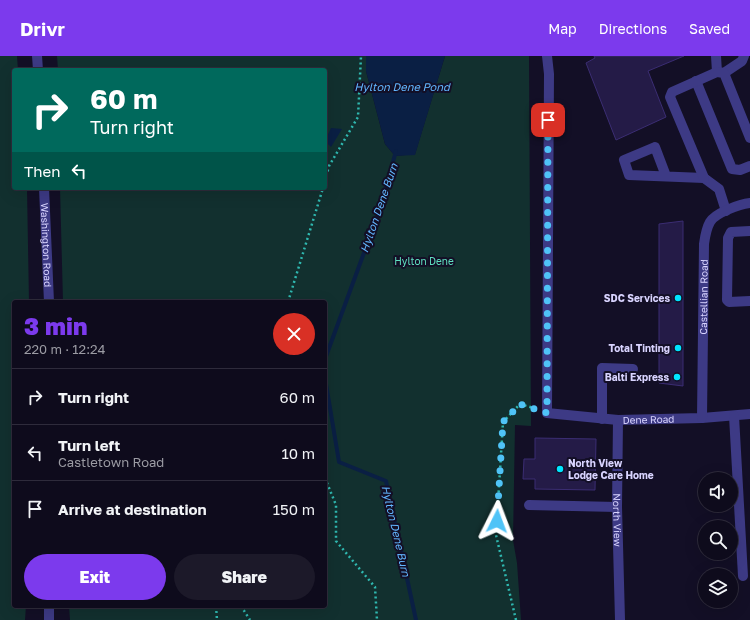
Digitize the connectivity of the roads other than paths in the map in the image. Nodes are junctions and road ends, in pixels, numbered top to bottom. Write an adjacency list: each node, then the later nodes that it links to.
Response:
1 (37, 56): 5 (street)
2 (547, 56): 22 (street, Dene Road)
3 (716, 56): 6 (street)
4 (744, 56): 6 (street)
5 (38, 68)
6 (721, 72): 7 (street); 8 (street)
7 (696, 82): 9 (street); 11 (street)
8 (750, 138)
9 (750, 166)
10 (666, 176): 11 (street)
11 (704, 178): 14 (street)
12 (44, 190): 16 (street, Washington Road)
13 (750, 203): 14 (street, Castellian Road)
14 (726, 211): 21 (street, Castellian Road)
15 (750, 231): 17 (street)
16 (49, 300)
17 (750, 301)
18 (633, 369): 22 (street)
19 (750, 414): 20 (street, Dene Road)
20 (734, 416): 21 (street, Dene Road); 26 (street)
21 (702, 418): 23 (street, Dene Road)
22 (602, 419): 23 (street, Dene Road)
23 (618, 420): 25 (street, North View)
24 (529, 505): 25 (street)
25 (617, 507): 30 (street, North View)
26 (745, 511): 27 (street)
27 (743, 576)
28 (50, 608): 29 (street)
29 (49, 620)
30 (620, 620)

